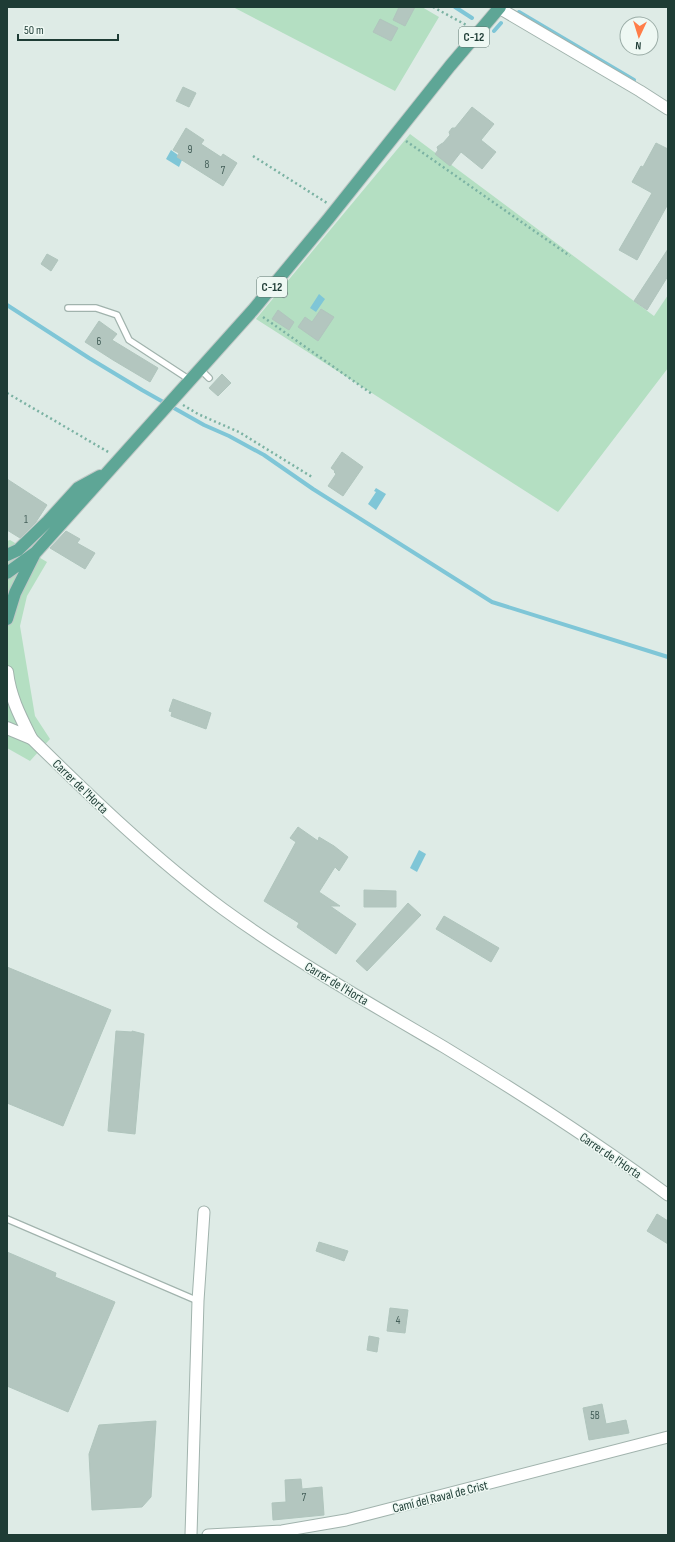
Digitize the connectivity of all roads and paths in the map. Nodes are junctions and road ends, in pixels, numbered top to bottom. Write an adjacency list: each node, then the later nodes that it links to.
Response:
1 (433, 7): 3 (path)
2 (499, 8): 3 (main road, C-12); 4 (street)
3 (478, 32): 5 (main road, C-12)
4 (668, 109)
5 (396, 134): 7 (main road, C-12); 8 (path)
6 (253, 156): 7 (path)
7 (336, 208): 9 (main road, C-12)
8 (570, 256)
9 (274, 285): 10 (lane); 12 (main road, C-12)
10 (284, 294)
11 (68, 308): 15 (lane)
12 (253, 310): 13 (main road, C-12); 17 (path)
13 (200, 369): 14 (lane); 15 (main road, C-12)
14 (208, 378)
15 (190, 380): 18 (main road, C-12)
16 (7, 393): 19 (path)
17 (372, 394)
18 (173, 399): 19 (main road, C-12); 21 (path)
19 (120, 458): 20 (main road, C-12)
20 (108, 472): 22 (main road, C-12); 23 (main road)
21 (312, 477)
22 (36, 552): 24 (main road, C-12); 25 (main road, C-12)
23 (7, 555)
24 (7, 573)
25 (7, 620)
26 (7, 672): 28 (street)
27 (7, 728): 28 (street)
28 (31, 738): 29 (street, Carrer de l'Horta)
29 (668, 1195)
30 (204, 1212): 32 (street)
31 (7, 1219): 32 (lane)
32 (198, 1301): 34 (street)
33 (668, 1437): 35 (street, Camí del Raval de Crist)
34 (191, 1535)
35 (208, 1535)

